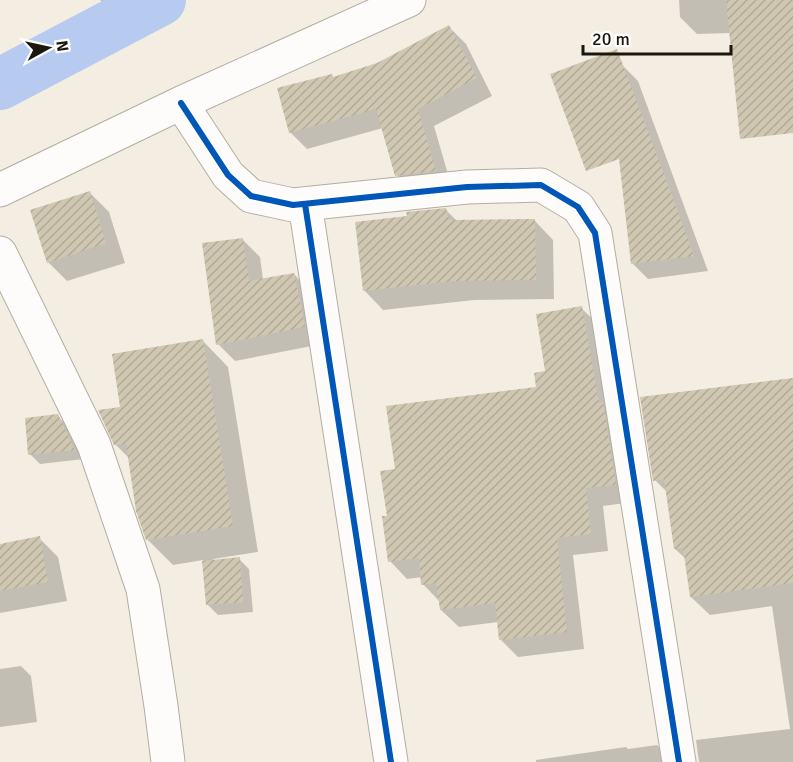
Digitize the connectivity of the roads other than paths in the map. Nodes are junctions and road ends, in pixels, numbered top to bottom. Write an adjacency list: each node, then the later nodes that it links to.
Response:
1 (409, 0): 2 (street)
2 (182, 103): 3 (street); 4 (street)
3 (0, 190)
4 (305, 204): 7 (street); 8 (street)
5 (0, 253): 6 (street)
6 (168, 762)
7 (391, 762)
8 (679, 762)

